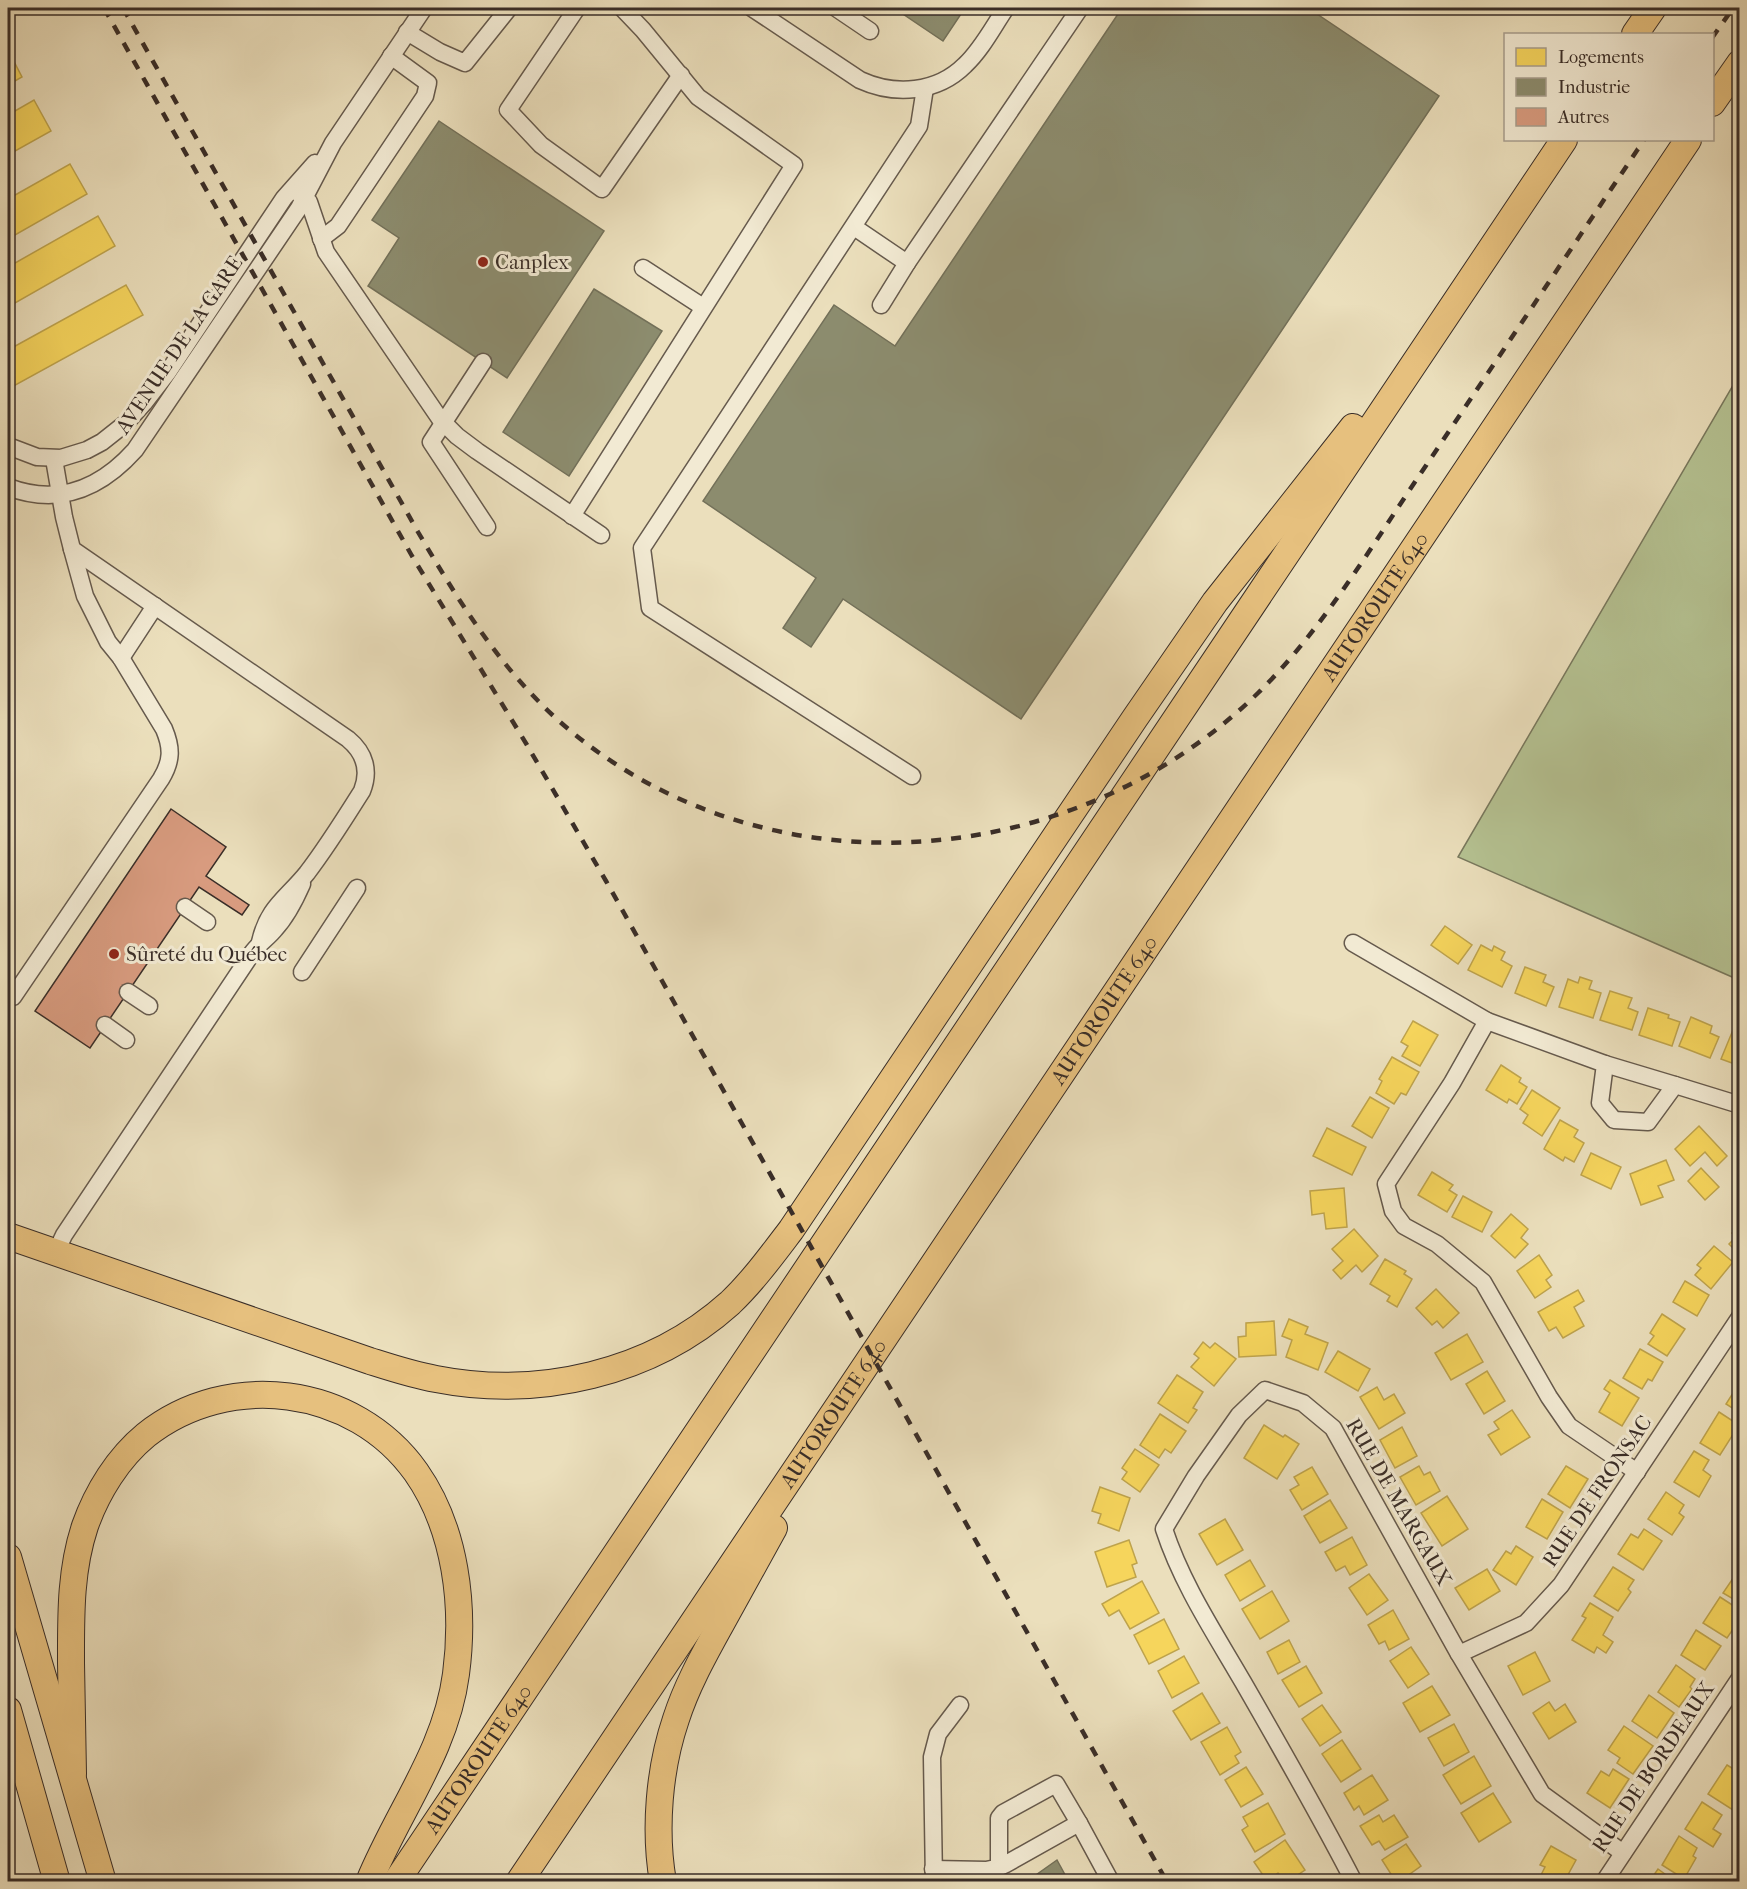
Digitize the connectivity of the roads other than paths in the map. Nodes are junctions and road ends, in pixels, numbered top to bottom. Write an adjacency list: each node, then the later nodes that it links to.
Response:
1 (424, 8): 11 (street, AVENUE DE LA GARE)
2 (509, 8): 11 (street)
3 (578, 8): 15 (street)
4 (622, 8): 15 (street)
5 (752, 8): 16 (street)
6 (836, 8): 10 (street)
7 (1006, 8): 16 (street)
8 (1080, 8): 23 (street)
9 (1653, 8): 12 (highway)
10 (870, 31)
11 (407, 32): 13 (street, AVENUE DE LA GARE)
12 (1636, 33)
13 (392, 56): 20 (street, AVENUE DE LA GARE); 22 (street)
14 (1740, 63): 17 (highway)
15 (681, 75): 27 (street)
16 (925, 88): 21 (street)
17 (1714, 102)
18 (1563, 141): 25 (highway, AUTOROUTE 640)
19 (1687, 141): 58 (highway, AUTOROUTE 640)
20 (298, 193): 22 (street); 31 (street, AVENUE DE LA GARE); 33 (street, AVENUE DE LA GARE)
21 (854, 227): 23 (street); 40 (street)
22 (321, 238): 29 (street)
23 (907, 263): 26 (street)
24 (643, 268): 27 (street)
25 (1476, 271): 56 (highway); 73 (highway, AUTOROUTE 640)
26 (881, 305)
27 (703, 308): 34 (street)
28 (483, 362): 29 (street)
29 (443, 423): 34 (street); 35 (street)
30 (8, 446): 31 (street, AVENUE DE LA GARE)
31 (54, 459): 33 (street)
32 (8, 487): 33 (street, AVENUE DE LA GARE)
33 (60, 495): 37 (street)
34 (572, 516): 36 (street)
35 (487, 527)
36 (601, 535)
37 (72, 549): 38 (street); 39 (street)
38 (155, 606): 39 (street); 56 (street)
39 (121, 658): 47 (street)
40 (912, 776)
41 (357, 888): 45 (street)
42 (185, 907): 43 (street)
43 (207, 922)
44 (1353, 943): 49 (street)
45 (302, 972)
46 (128, 992): 48 (street)
47 (13, 997)
48 (149, 1006)
49 (1487, 1021): 52 (street); 59 (street)
50 (105, 1025): 51 (street)
51 (126, 1040)
52 (1605, 1064): 53 (street); 53 (street)
53 (1675, 1085): 54 (street)
54 (1740, 1105)
55 (8, 1236): 56 (highway)
56 (56, 1254)
57 (1740, 1317): 59 (street, RUE DE FRONSAC)
58 (852, 1386): 74 (highway, AUTOROUTE 640); 75 (highway)
59 (1637, 1472): 61 (street, RUE DE FRONSAC)
60 (8, 1557): 65 (highway)
61 (1459, 1654): 67 (street, RUE DE MARGAUX); 77 (street, RUE DE MARGAUX)
62 (1740, 1678): 67 (street, RUE DE BORDEAUX)
63 (960, 1705): 69 (street)
64 (8, 1710): 70 (highway)
65 (73, 1774): 71 (highway); 72 (highway)
66 (1079, 1823): 68 (street); 68 (street); 76 (street)
67 (1623, 1853): 78 (street, RUE DE BORDEAUX)
68 (999, 1867): 69 (street)
69 (934, 1875)
70 (57, 1881)
71 (103, 1881)
72 (369, 1881)
73 (396, 1881)
74 (519, 1881)
75 (663, 1881)
76 (1111, 1881)
77 (1354, 1881)
78 (1604, 1881)

